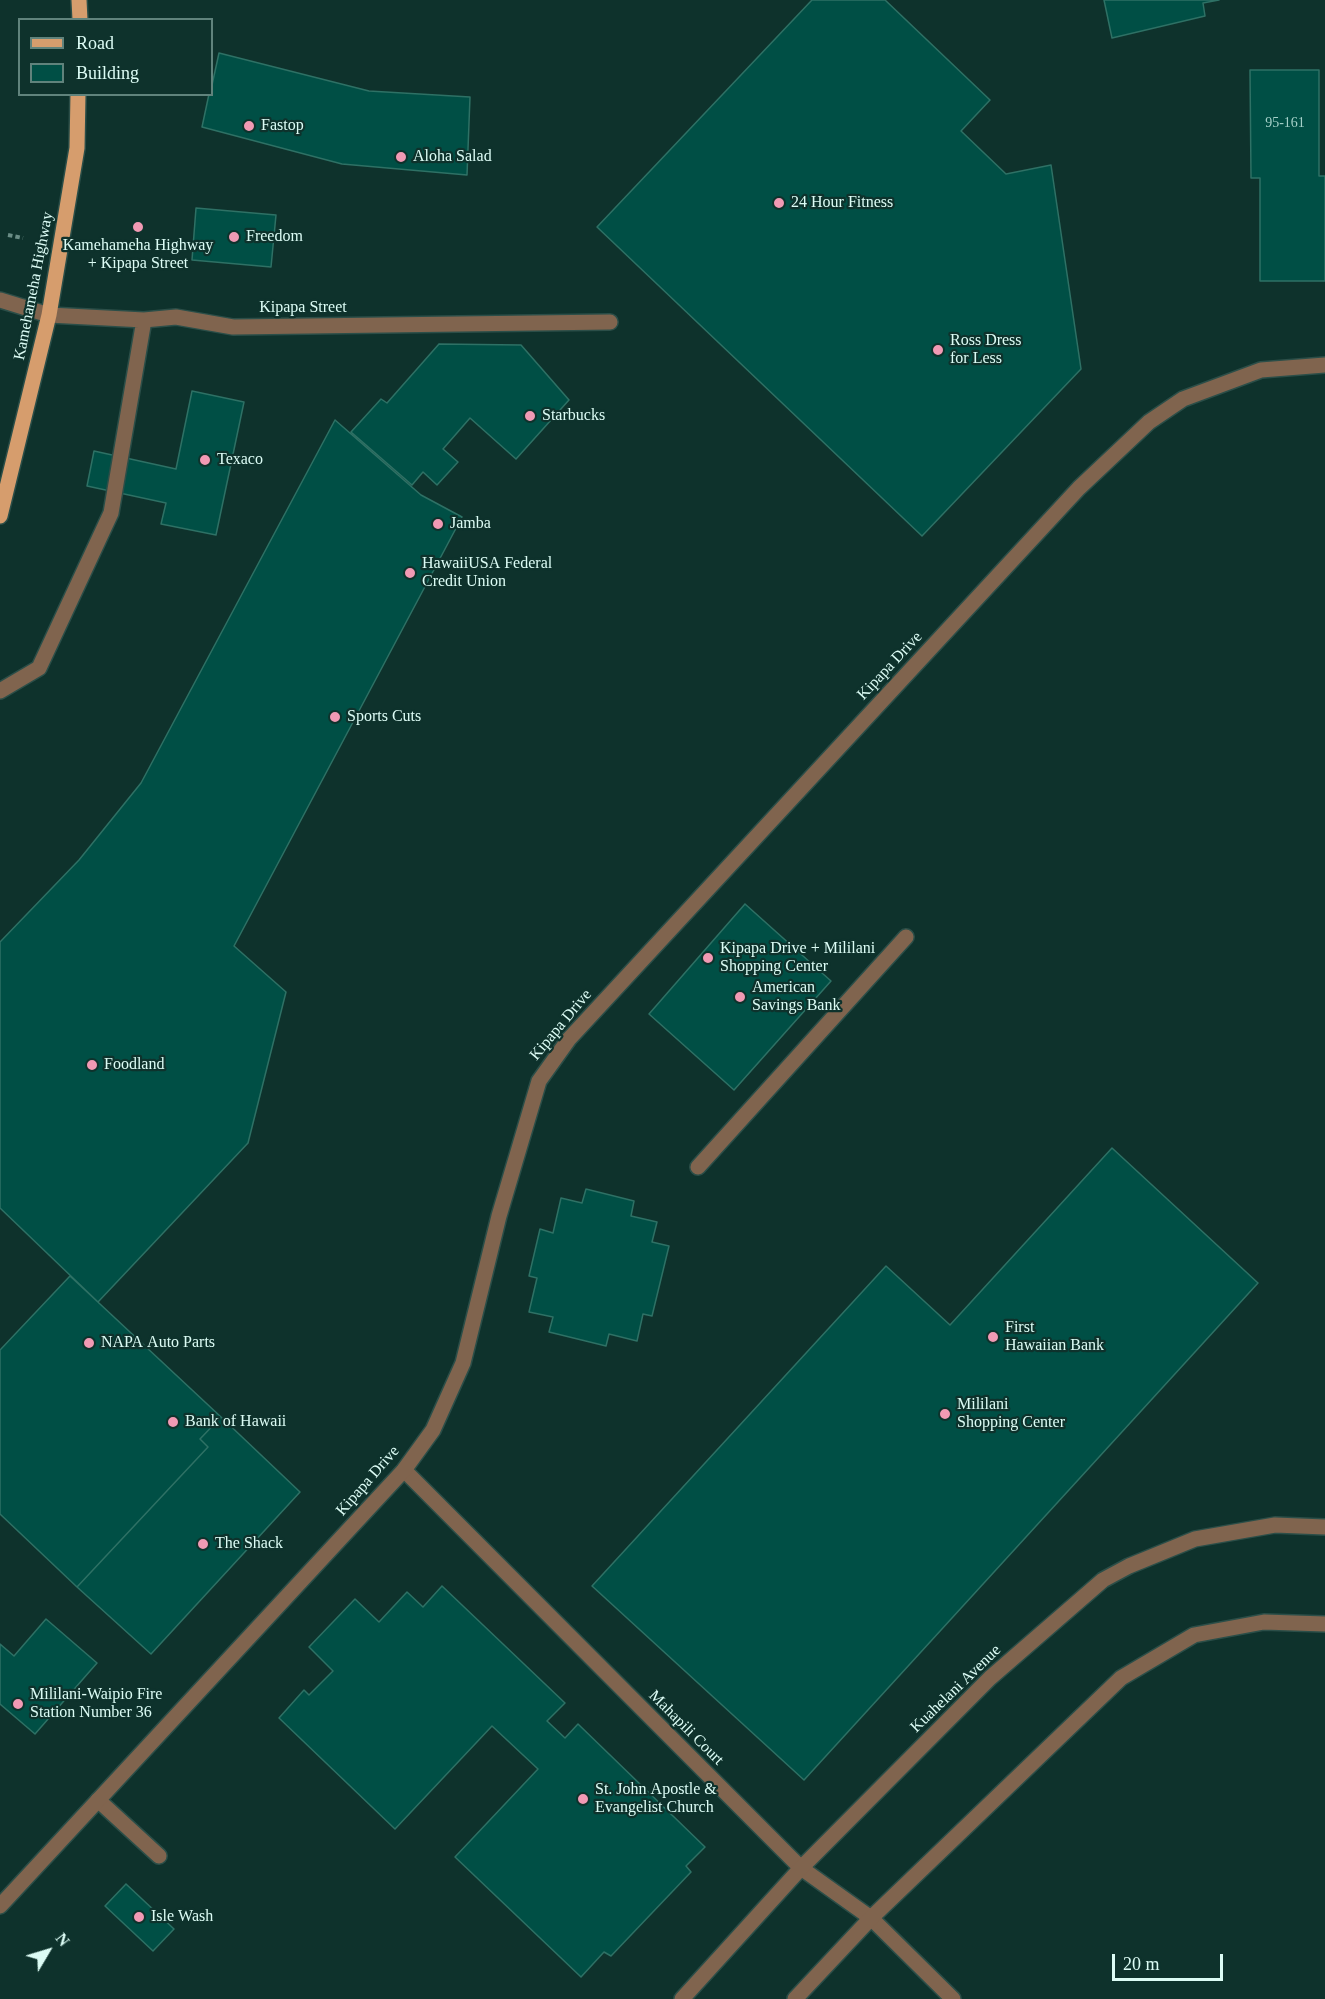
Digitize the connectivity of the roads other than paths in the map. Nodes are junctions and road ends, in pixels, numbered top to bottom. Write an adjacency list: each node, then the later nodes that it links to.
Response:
1 (79, 0): 2 (main road)
2 (80, 18)
3 (78, 96): 5 (main road, Kamehameha Highway)
4 (0, 300): 5 (street, Kipapa Street)
5 (49, 315): 6 (street, Kipapa Street); 9 (main road, Kamehameha Highway)
6 (144, 320): 7 (street, Kipapa Street); 10 (street)
7 (610, 322)
8 (1325, 364): 13 (street, Kipapa Drive)
9 (0, 516)
10 (0, 691)
11 (906, 937): 12 (street)
12 (698, 1167)
13 (404, 1470): 16 (street, Kipapa Drive); 18 (street, Mahapili Court)
14 (1325, 1527): 18 (street, Kuahelani Avenue)
15 (1325, 1624): 20 (street)
16 (98, 1800): 17 (street); 19 (street, Kipapa Drive)
17 (159, 1856)
18 (801, 1868): 20 (street, Mahapili Court); 21 (street, Kuahelani Avenue)
19 (0, 1906)
20 (871, 1918): 22 (street); 23 (street, Mahapili Court)
21 (682, 1999)
22 (795, 1999)
23 (954, 1999)

